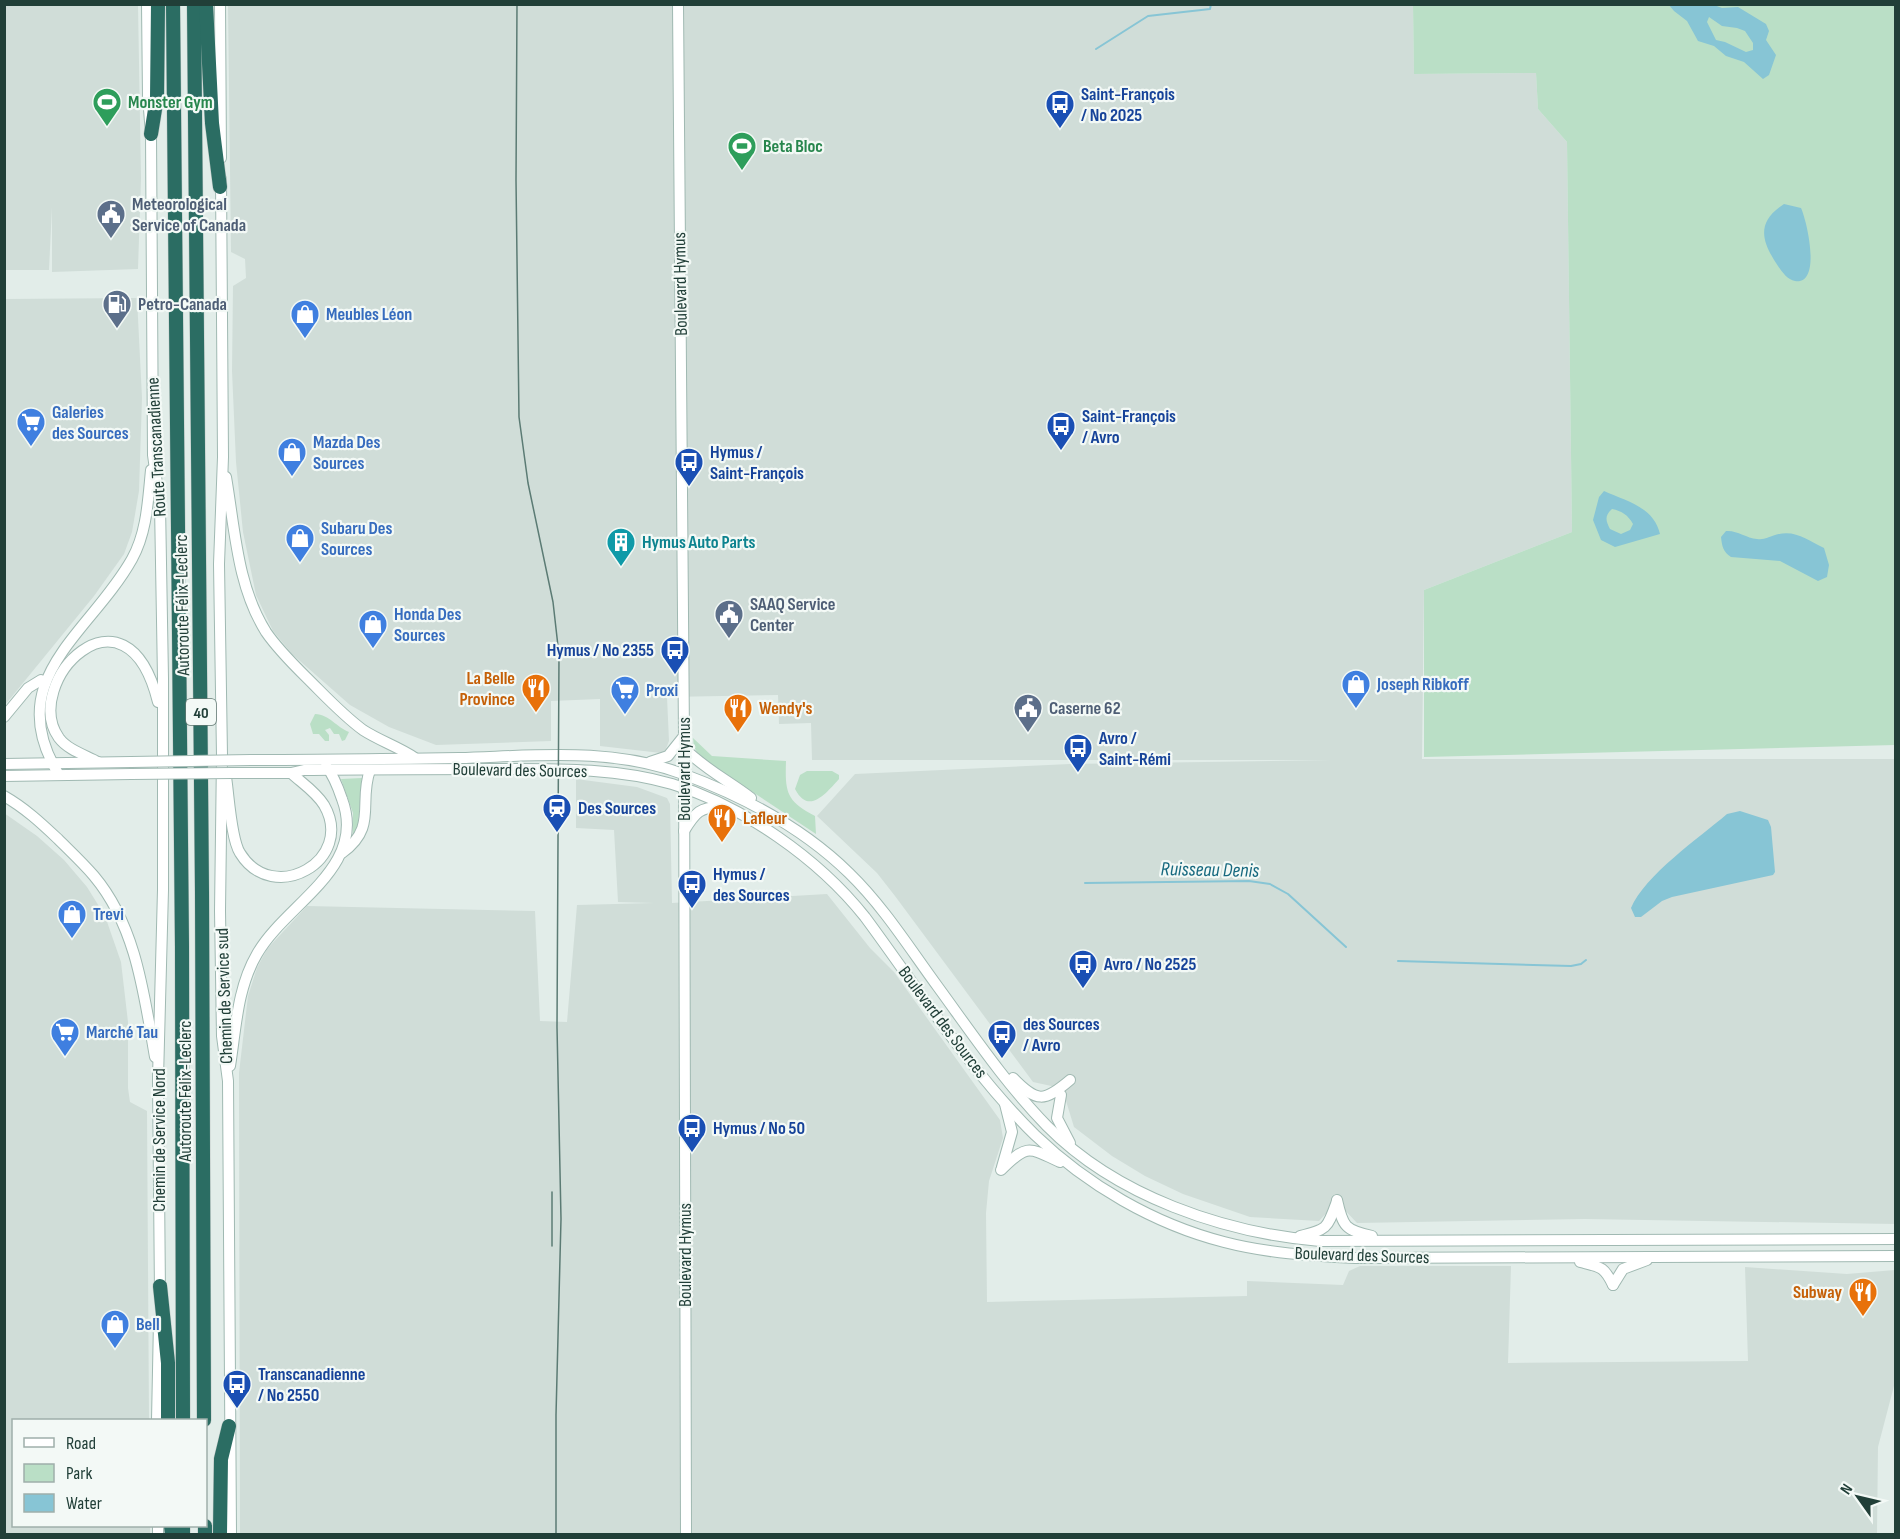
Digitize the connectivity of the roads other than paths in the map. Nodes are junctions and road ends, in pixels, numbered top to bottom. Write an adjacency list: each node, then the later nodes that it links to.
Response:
1 (147, 4): 8 (main road)
2 (158, 4): 8 (highway)
3 (173, 4): 53 (highway, Autoroute Félix-Leclerc / 40)
4 (194, 4): 54 (highway, Autoroute Félix-Leclerc / 40)
5 (206, 4): 9 (highway)
6 (220, 4): 9 (main road)
7 (678, 4): 15 (main road, Boulevard Hymus)
8 (151, 134): 10 (main road)
9 (220, 187): 11 (main road)
10 (153, 454): 12 (main road); 13 (main road, Route Transcanadienne)
11 (223, 457): 17 (main road, Chemin de Service sud); 18 (main road)
12 (41, 679): 14 (main road); 21 (main road)
13 (161, 716): 20 (main road); 37 (main road, Chemin de Service Nord)
14 (4, 717)
15 (684, 736): 16 (main road, Boulevard Hymus); 22 (main road)
16 (684, 748): 27 (main road, Boulevard Hymus); 33 (main road)
17 (222, 756): 26 (main road); 39 (main road, Chemin de Service sud)
18 (416, 759): 19 (main road, Boulevard des Sources); 22 (main road, Boulevard des Sources)
19 (320, 760): 20 (main road, Boulevard des Sources, bridge); 24 (main road)
20 (98, 762): 21 (main road, Boulevard des Sources)
21 (50, 763): 23 (main road, Boulevard des Sources); 28 (main road)
22 (645, 763): 27 (main road, Boulevard des Sources)
23 (4, 764)
24 (329, 770): 25 (main road, Boulevard des Sources); 26 (main road, Boulevard des Sources); 35 (main road)
25 (370, 770): 30 (main road, Boulevard des Sources); 35 (main road)
26 (291, 773): 28 (main road, Boulevard des Sources, bridge)
27 (683, 774): 30 (main road, Boulevard Hymus); 33 (main road, Boulevard des Sources)
28 (58, 775): 29 (main road, Boulevard des Sources)
29 (4, 776)
30 (683, 788): 32 (main road, Boulevard des Sources); 34 (main road, Boulevard Hymus)
31 (4, 796): 37 (main road)
32 (727, 808): 34 (main road); 41 (main road, Boulevard des Sources)
33 (767, 812): 36 (main road, Boulevard des Sources)
34 (684, 831): 58 (main road, Boulevard Hymus)
35 (342, 853): 39 (main road)
36 (978, 1041): 38 (main road); 42 (main road, Boulevard des Sources)
37 (158, 1078): 50 (main road, Chemin de Service Nord)
38 (1070, 1080)
39 (228, 1081): 55 (main road, Chemin de Service sud)
40 (1061, 1095): 42 (main road)
41 (1003, 1100): 43 (main road, Boulevard des Sources); 43 (main road)
42 (1073, 1148): 44 (main road, Boulevard des Sources)
43 (1074, 1168): 49 (main road, Boulevard des Sources)
44 (1293, 1238): 46 (main road, Boulevard des Sources); 46 (main road)
45 (1896, 1239): 46 (main road, Boulevard des Sources)
46 (1390, 1241)
47 (1896, 1256): 48 (main road, Boulevard des Sources)
48 (1660, 1257): 49 (main road, Boulevard des Sources); 49 (main road)
49 (1559, 1258)
50 (160, 1286): 51 (main road, Chemin de Service Nord); 52 (highway)
51 (158, 1419)
52 (168, 1419)
53 (183, 1419)
54 (204, 1419)
55 (229, 1426): 56 (highway); 57 (main road, Chemin de Service sud)
56 (220, 1534)
57 (231, 1534)
58 (686, 1534)

